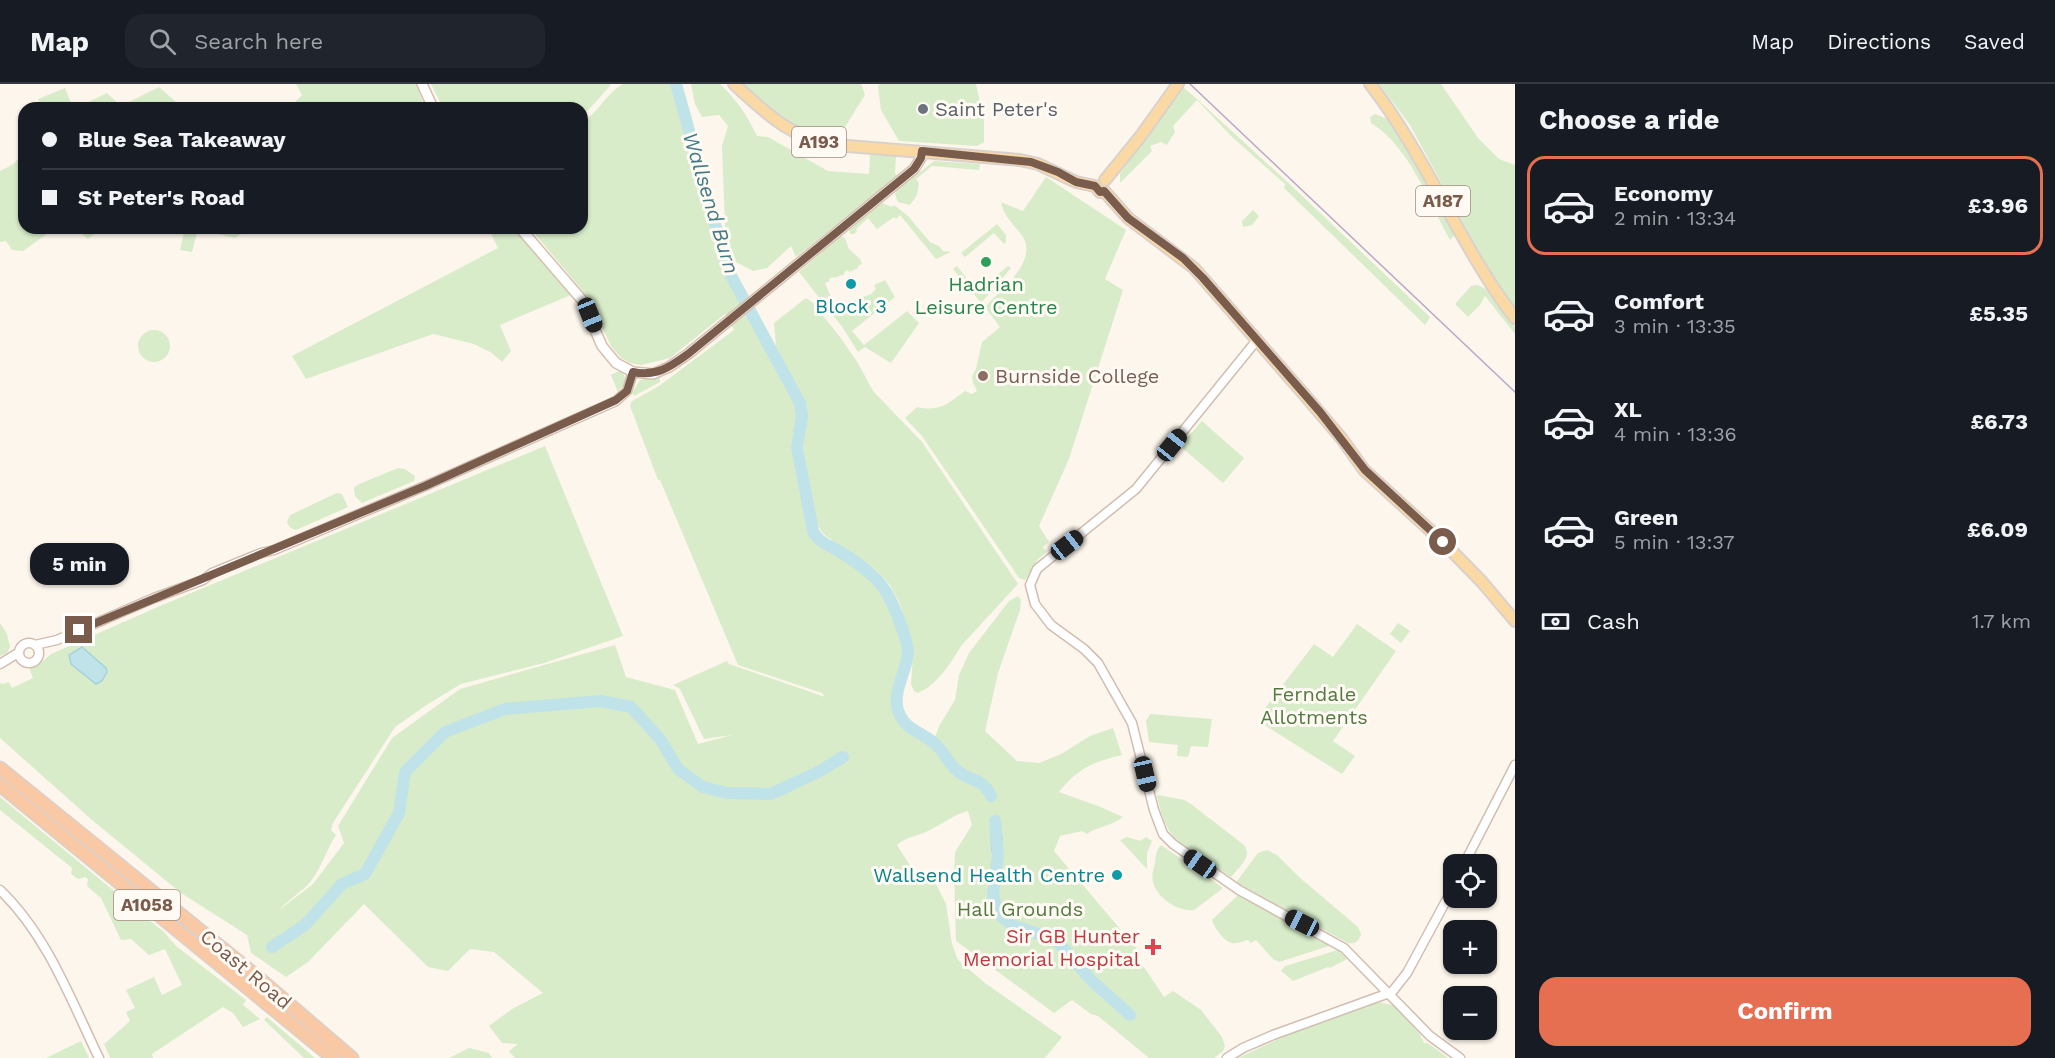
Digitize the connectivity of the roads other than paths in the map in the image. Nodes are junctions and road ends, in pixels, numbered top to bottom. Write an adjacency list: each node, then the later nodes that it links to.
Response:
1 (422, 84): 5 (main road)
2 (734, 84): 6 (main road, A193)
3 (1178, 84): 7 (main road)
4 (1370, 84): 9 (main road, A187)
5 (431, 102)
6 (922, 151): 7 (main road, A193); 11 (main road)
7 (1101, 186): 10 (main road)
8 (525, 234): 11 (main road)
9 (1515, 318)
10 (1257, 340): 12 (main road); 25 (street)
11 (633, 372): 13 (street)
12 (1515, 621)
13 (37, 649): 14 (street); 14 (street)
14 (19, 656): 15 (street)
15 (2, 663)
16 (0, 761): 20 (highway)
17 (1515, 765): 21 (street)
18 (0, 768): 20 (highway, Coast Road / A1058)
19 (0, 785): 27 (highway, Coast Road / A1058)
20 (93, 844): 24 (highway, Coast Road / A1058)
21 (1469, 854)
22 (0, 890): 26 (street)
23 (1443, 906): 25 (street)
24 (254, 974): 28 (highway, Coast Road / A1058); 29 (highway)
25 (1388, 993): 30 (street); 31 (street)
26 (99, 1058)
27 (331, 1058)
28 (352, 1058)
29 (361, 1058)
30 (1227, 1058)
31 (1460, 1058)

